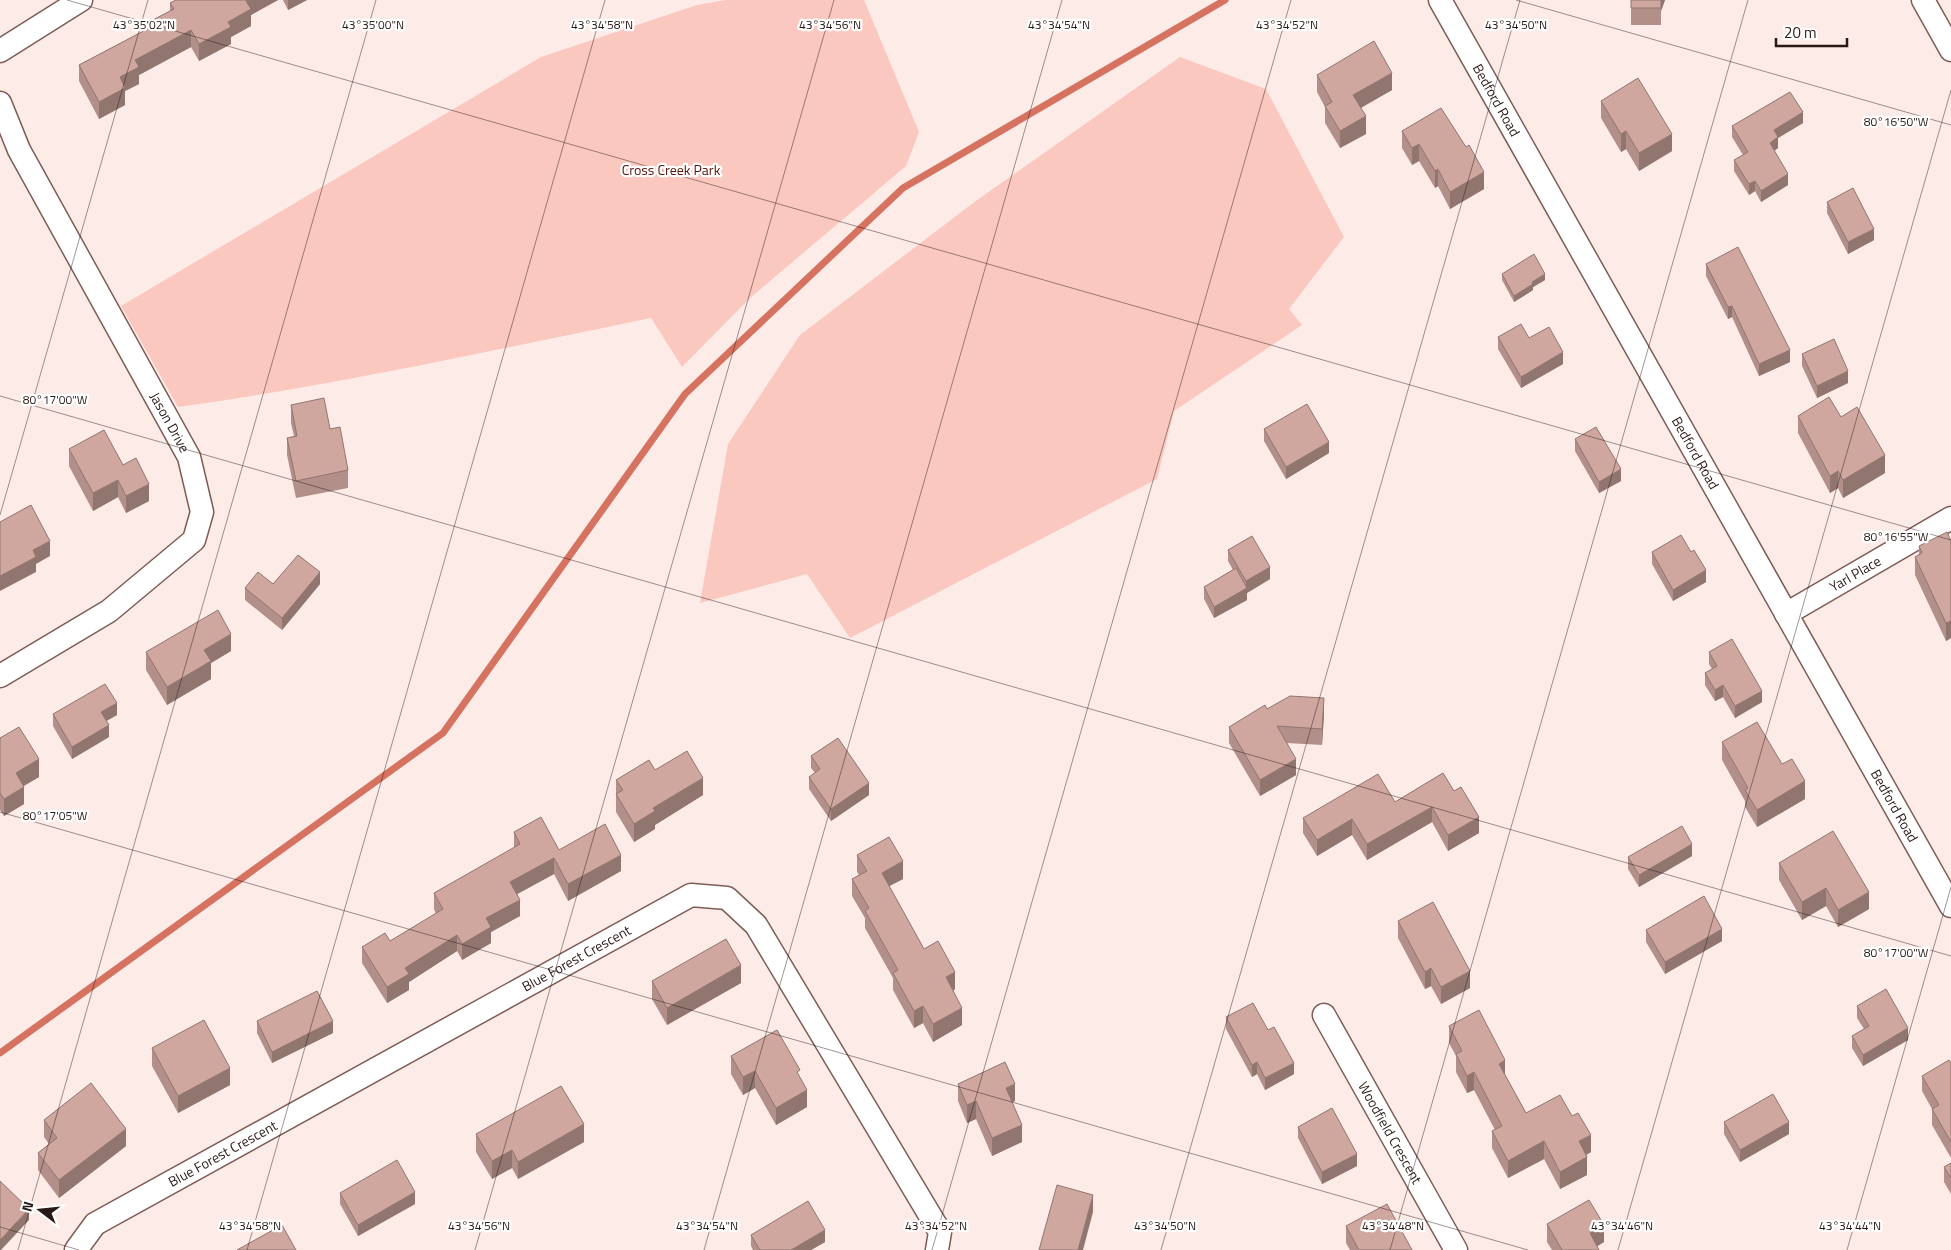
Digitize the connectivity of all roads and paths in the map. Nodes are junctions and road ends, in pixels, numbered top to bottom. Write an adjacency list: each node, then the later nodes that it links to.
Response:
1 (81, 0): 4 (street)
2 (1440, 0): 8 (street, Bedford Road)
3 (1923, 0): 5 (street)
4 (0, 50)
5 (1951, 50)
6 (0, 103): 9 (street, Jason Drive)
7 (1951, 518): 8 (street, Yarl Place)
8 (1786, 614): 10 (street, Bedford Road)
9 (0, 676)
10 (1951, 906)
11 (1324, 1015): 14 (street, Woodfield Crescent)
12 (76, 1250): 13 (street, Blue Forest Crescent)
13 (937, 1250)
14 (1456, 1250)

